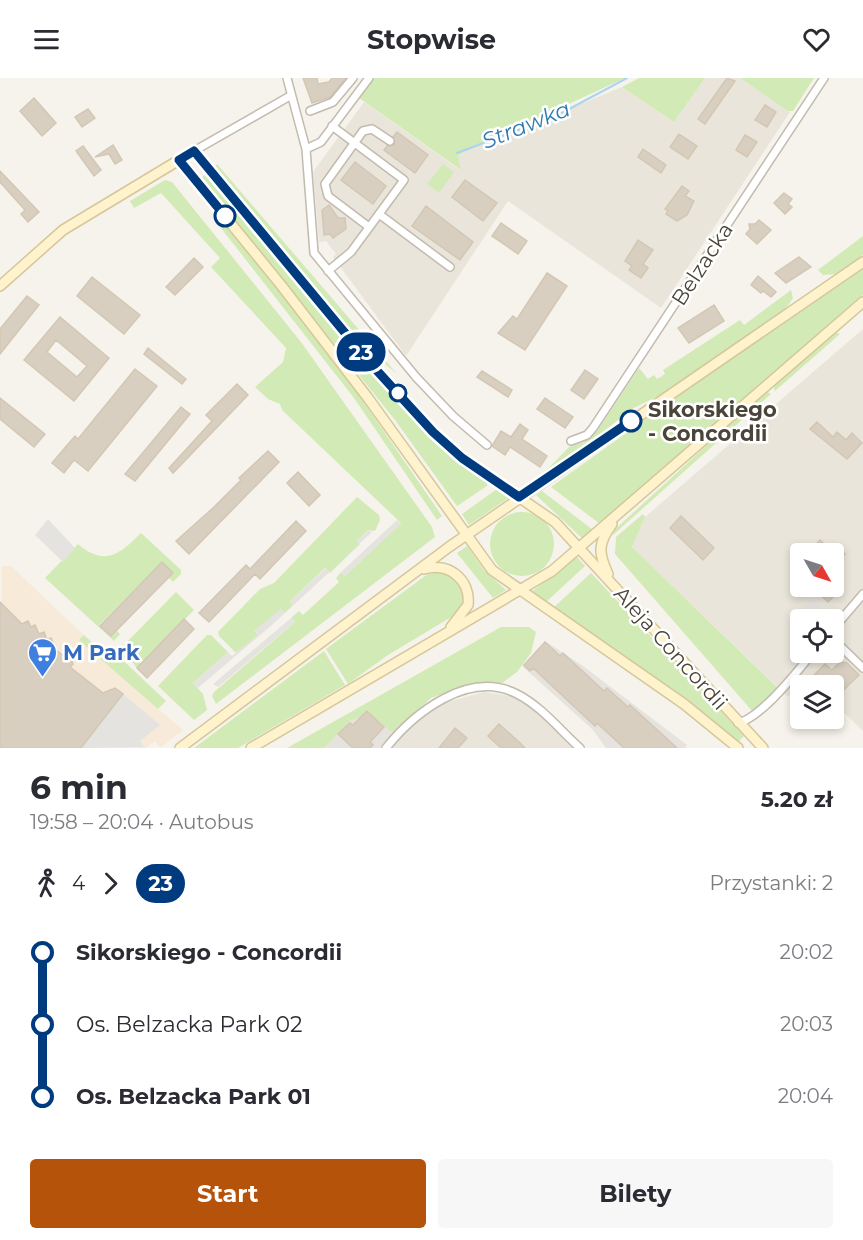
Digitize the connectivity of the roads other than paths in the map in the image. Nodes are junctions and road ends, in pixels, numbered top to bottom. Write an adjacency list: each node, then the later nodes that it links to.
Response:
1 (287, 78): 5 (street)
2 (353, 78): 6 (street)
3 (369, 78): 7 (street)
4 (824, 78): 20 (street, Belzacka)
5 (290, 96): 10 (street); 11 (street)
6 (310, 111)
7 (332, 126): 9 (street); 10 (street)
8 (390, 141): 9 (street)
9 (353, 143): 13 (street); 14 (street)
10 (306, 149): 17 (street)
11 (194, 151): 12 (street); 22 (street, Aleja Concordii)
12 (179, 160): 18 (street); 24 (street, Aleja Concordii)
13 (379, 214): 14 (street); 16 (street)
14 (369, 227): 17 (street)
15 (863, 262): 22 (street)
16 (450, 267)
17 (328, 271): 21 (street)
18 (0, 286)
19 (863, 302): 23 (street)
20 (571, 441)
21 (487, 445)
22 (519, 497): 24 (street); 25 (street, Aleja Concordii)
23 (622, 512): 25 (street); 27 (street)
24 (467, 535): 26 (street); 28 (street, Aleja Concordii)
25 (579, 548): 27 (street, Aleja Concordii); 28 (street)
26 (420, 571): 31 (street); 36 (street)
27 (611, 582): 35 (street, Aleja Concordii)
28 (520, 591): 31 (street); 40 (street, Aleja Concordii)
29 (863, 594): 30 (street)
30 (844, 616)
31 (441, 637): 37 (street)
32 (844, 650): 34 (street)
33 (804, 663): 35 (street)
34 (863, 668)
35 (738, 723): 41 (street, Aleja Concordii)
36 (180, 748)
37 (251, 748)
38 (386, 748): 39 (street)
39 (580, 748)
40 (738, 748)
41 (763, 748)

